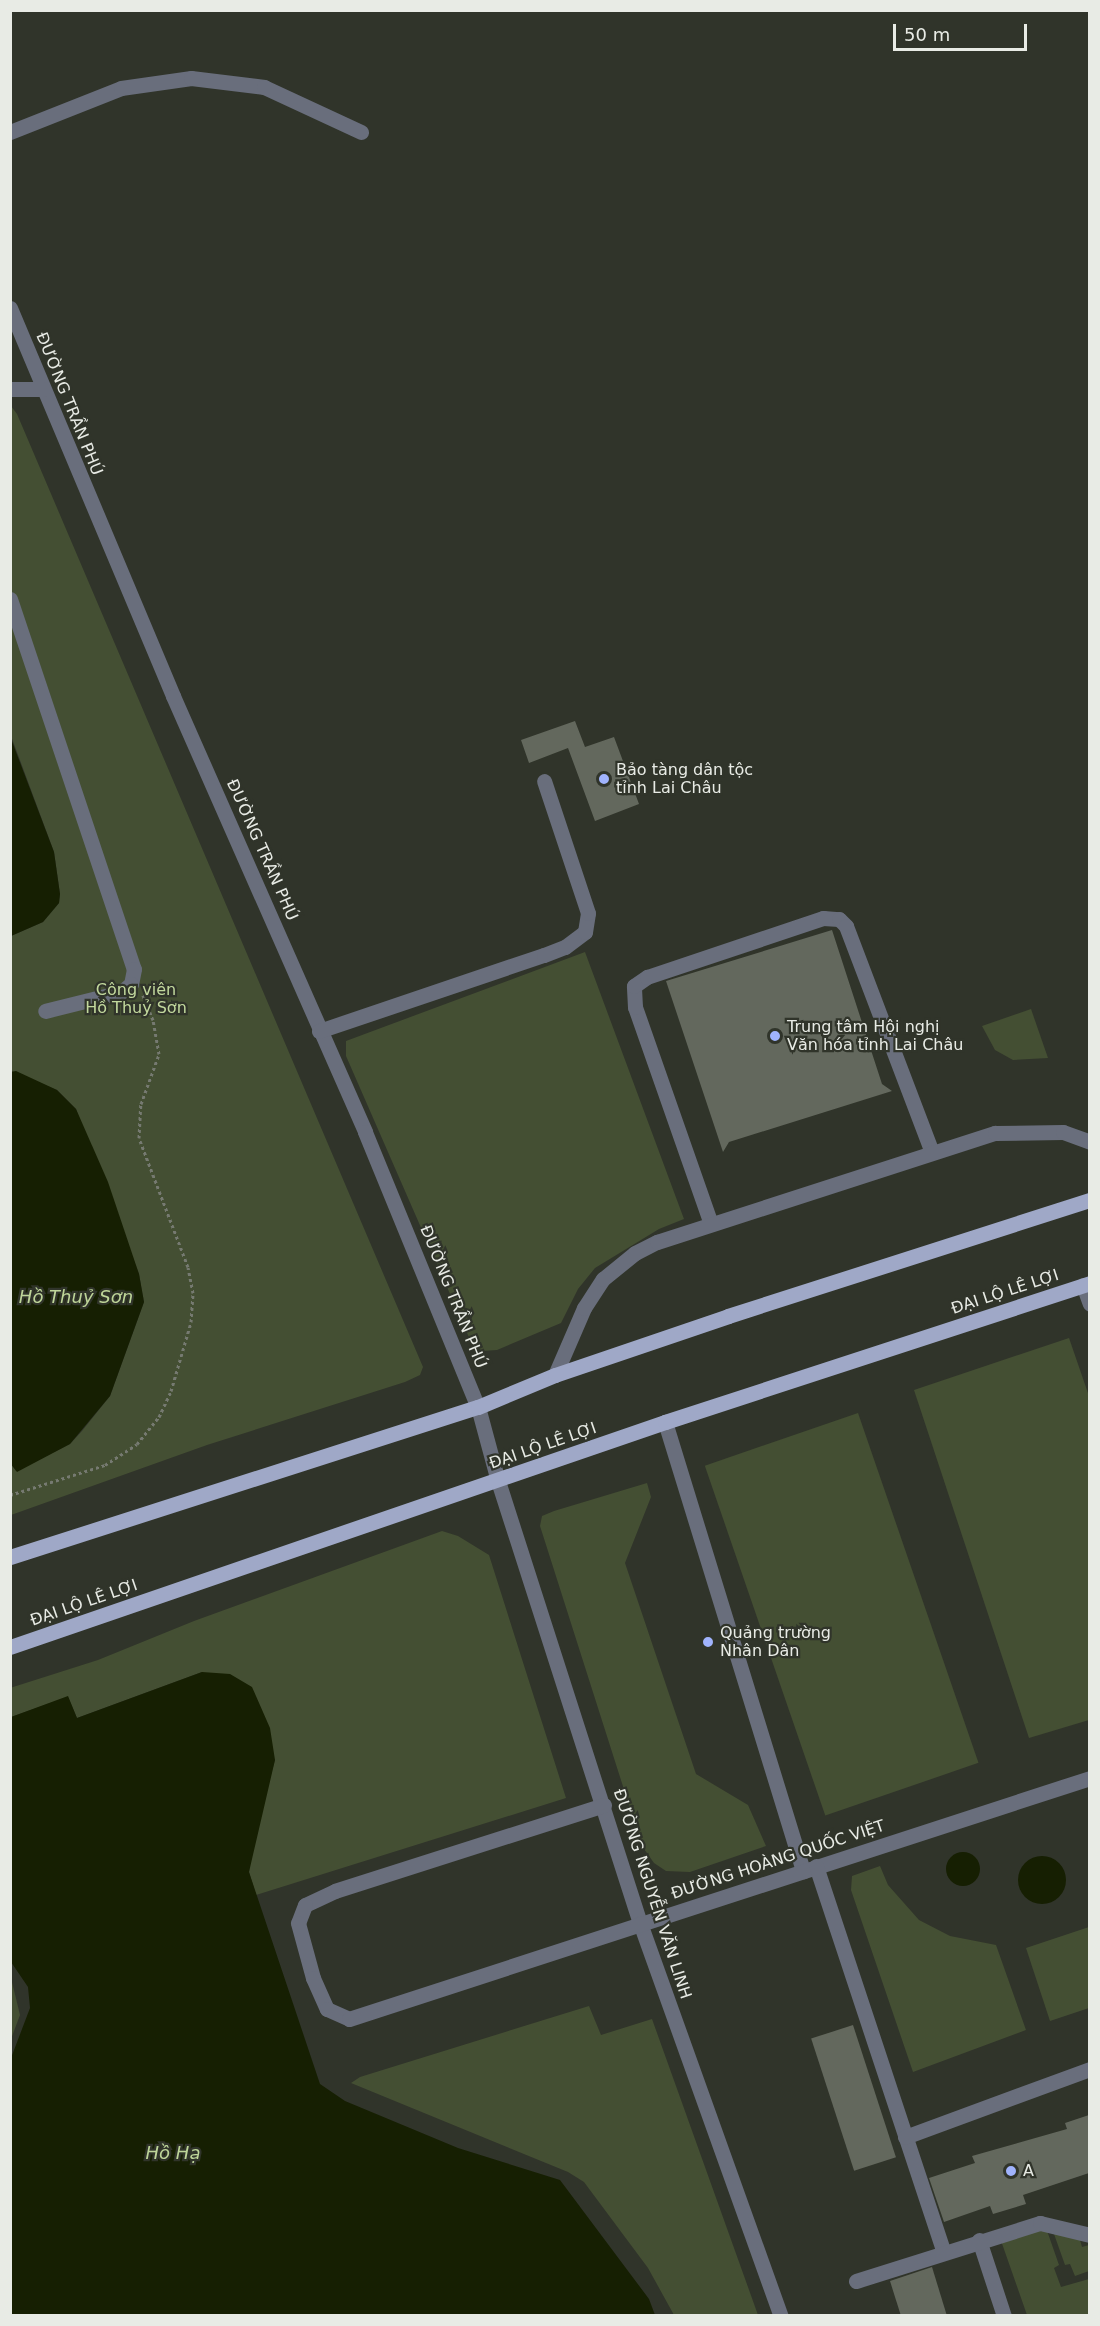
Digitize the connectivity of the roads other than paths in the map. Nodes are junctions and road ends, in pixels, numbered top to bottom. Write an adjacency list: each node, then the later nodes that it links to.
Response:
1 (10, 132): 2 (street)
2 (361, 132)
3 (10, 308): 5 (street, ĐƯỜNG TRẦN PHÚ)
4 (10, 389): 5 (street)
5 (43, 389): 9 (street, ĐƯỜNG TRẦN PHÚ)
6 (10, 599): 8 (street)
7 (544, 781): 9 (street)
8 (45, 1011)
9 (320, 1031): 17 (street, ĐƯỜNG TRẦN PHÚ)
10 (1089, 1142): 11 (street)
11 (932, 1152): 13 (street); 13 (street)
12 (1089, 1200): 16 (main road)
13 (711, 1224): 16 (street)
14 (1086, 1284): 15 (street); 18 (main road, ĐẠI LỘ LÊ LỢI)
15 (1089, 1304)
16 (555, 1375): 17 (main road)
17 (478, 1407): 19 (street, ĐƯỜNG TRẦN PHÚ); 20 (main road)
18 (665, 1422): 19 (main road, ĐẠI LỘ LÊ LỢI); 24 (street)
19 (498, 1481): 21 (main road, ĐẠI LỘ LÊ LỢI); 23 (street, ĐƯỜNG NGUYỄN VĂN LINH)
20 (10, 1557)
21 (10, 1647)
22 (1089, 1778): 24 (street, ĐƯỜNG HOÀNG QUỐC VIỆT)
23 (604, 1805): 25 (street, ĐƯỜNG NGUYỄN VĂN LINH); 25 (street, ĐƯỜNG HOÀNG QUỐC VIỆT)
24 (810, 1868): 25 (street, ĐƯỜNG HOÀNG QUỐC VIỆT); 27 (street)
25 (640, 1923): 32 (street, ĐƯỜNG NGUYỄN VĂN LINH)
26 (1089, 2069): 27 (street)
27 (905, 2137): 30 (street)
28 (1089, 2235): 29 (street)
29 (979, 2240): 30 (street); 33 (street)
30 (943, 2251): 31 (street)
31 (856, 2281)
32 (781, 2316)
33 (1004, 2316)

